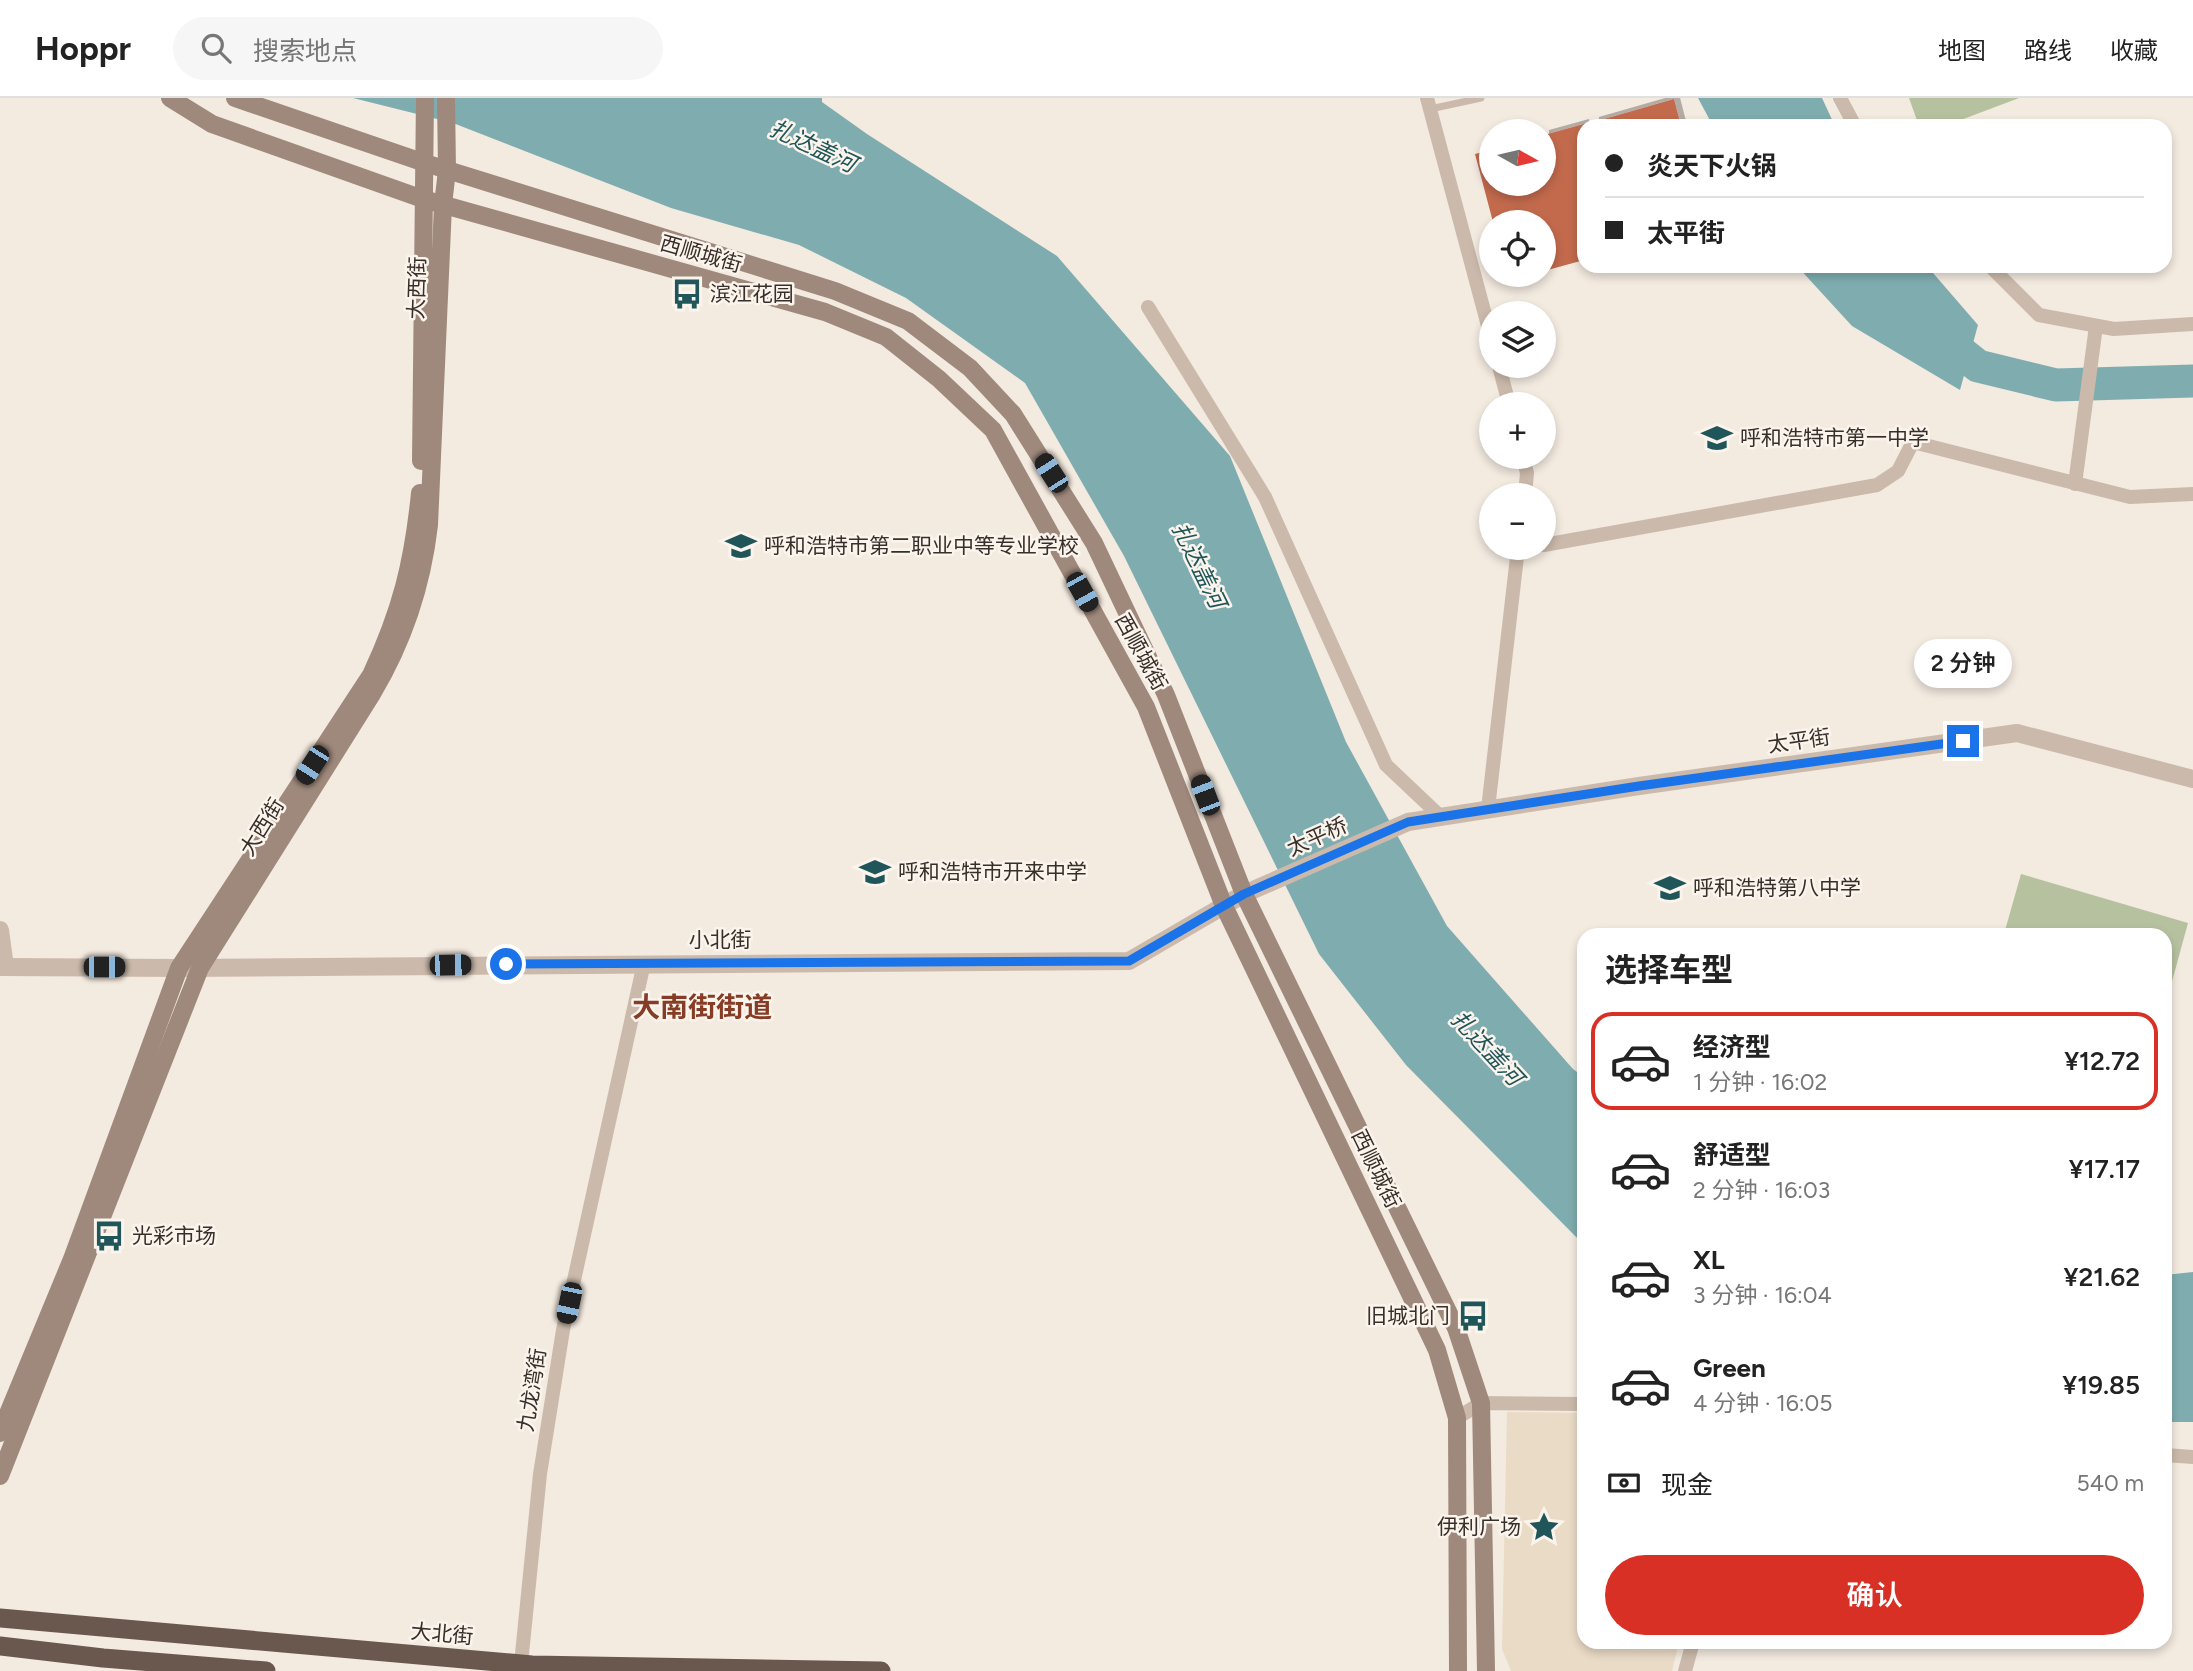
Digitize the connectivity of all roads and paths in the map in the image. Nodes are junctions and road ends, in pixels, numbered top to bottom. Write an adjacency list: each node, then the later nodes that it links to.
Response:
1 (170, 98): 11 (main road, 西顺城街)
2 (235, 98): 9 (main road, 西顺城街)
3 (425, 98): 9 (main road, 大西街)
4 (446, 98): 10 (main road, 大西街)
5 (1481, 98): 7 (lane)
6 (1840, 98): 8 (street)
7 (1429, 104): 14 (street)
8 (1852, 119)
9 (425, 163): 10 (main road, 西顺城街); 11 (main road, 大西街)
10 (447, 170): 12 (main road, 大西街); 26 (main road, 西顺城街)
11 (423, 199): 12 (main road, 西顺城街); 31 (main road, 大西街)
12 (443, 205): 27 (main road, 西顺城街); 32 (main road, 大西街)
13 (1997, 273): 17 (street)
14 (1481, 301)
15 (1148, 307): 24 (street)
16 (2193, 324): 17 (street)
17 (2096, 326): 18 (street)
18 (2075, 484): 19 (street); 20 (street)
19 (2193, 494)
20 (1556, 543)
21 (1520, 560): 23 (street)
22 (2193, 779): 23 (street, 太平街)
23 (1488, 809): 24 (street, 太平街)
24 (1441, 817): 25 (street, 太平街)
25 (1408, 822): 26 (street, 太平桥)
26 (1244, 894): 27 (street, 小北街); 33 (main road, 西顺城街)
27 (1224, 906): 29 (street, 小北街); 35 (main road, 西顺城街)
28 (0, 930): 30 (street)
29 (644, 963): 32 (street, 小北街); 44 (street, 九龙湾街)
30 (2, 967): 31 (street, 小北街)
31 (179, 968): 32 (street, 小北街); 36 (main road, 大西街)
32 (200, 968): 39 (main road, 大西街)
33 (1481, 1403): 34 (street); 35 (street); 48 (main road, 西顺城街)
34 (1577, 1404)
35 (1457, 1418): 47 (main road, 西顺城街)
36 (0, 1433)
37 (2172, 1455): 38 (street)
38 (2193, 1457)
39 (0, 1476)
40 (0, 1618): 44 (highway, 大北街)
41 (0, 1646): 43 (highway)
42 (1691, 1649): 49 (street)
43 (104, 1664): 45 (highway)
44 (521, 1664): 46 (highway, 大北街)
45 (266, 1671)
46 (881, 1671)
47 (1458, 1671)
48 (1486, 1671)
49 (1685, 1671)

